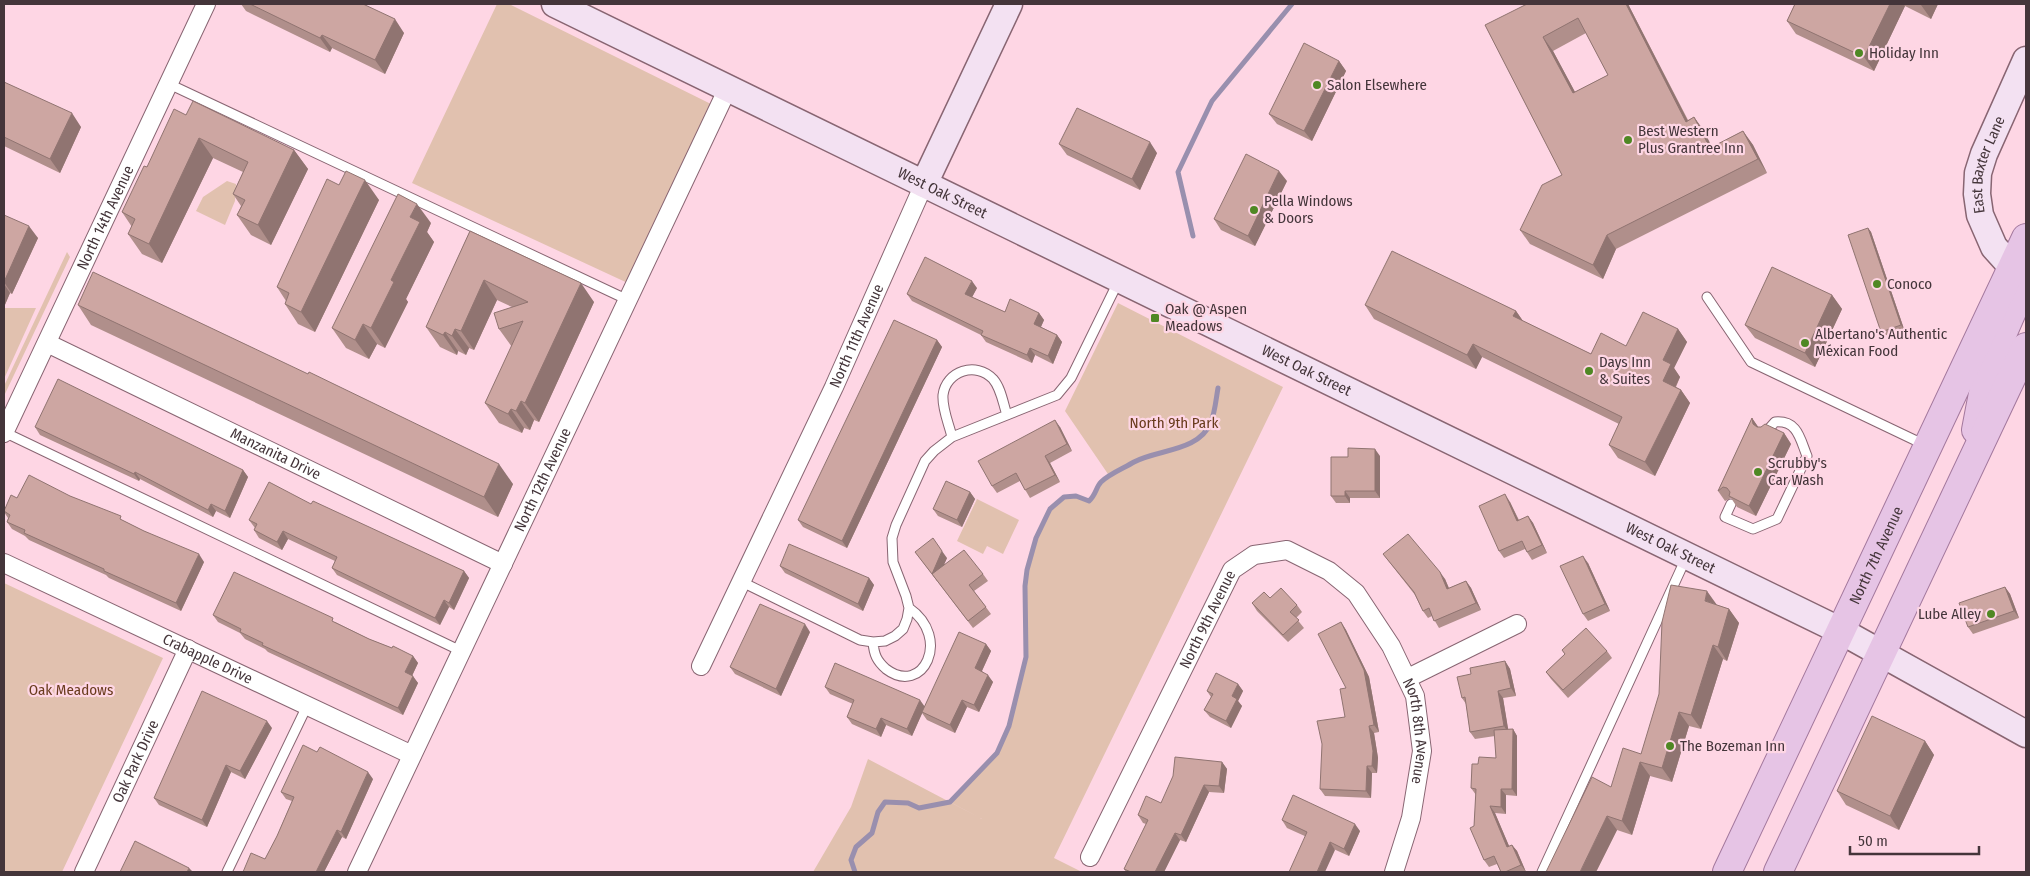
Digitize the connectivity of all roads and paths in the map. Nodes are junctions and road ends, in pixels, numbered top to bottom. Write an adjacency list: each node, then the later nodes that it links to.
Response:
1 (206, 4): 5 (street, North 14th Avenue)
2 (555, 4): 6 (main road, West Oak Street)
3 (1009, 4): 7 (main road, North 11th Avenue)
4 (2026, 60): 9 (main road, East Baxter Lane)
5 (169, 84): 12 (lane); 13 (street, North 14th Avenue)
6 (728, 88): 7 (main road, West Oak Street); 12 (street, North 12th Avenue)
7 (924, 184): 10 (main road, West Oak Street); 25 (street, North 11th Avenue)
8 (2026, 238): 9 (main road, North 7th Avenue)
9 (2012, 267): 19 (main road, North 7th Avenue); 20 (main road)
10 (1120, 278): 15 (lane); 22 (main road, West Oak Street)
11 (1707, 297): 19 (lane)
12 (628, 300): 24 (street, North 12th Avenue)
13 (47, 343): 16 (street, North 14th Avenue); 24 (street, Manzanita Drive)
14 (2026, 347): 20 (main road)
15 (1007, 415): 18 (lane); 18 (lane)
16 (4, 432): 31 (lane)
17 (1766, 432): 21 (lane)
18 (952, 437): 26 (lane)
19 (1928, 446): 28 (main road, North 7th Avenue)
20 (1968, 473): 32 (main road)
21 (1731, 504)
22 (1688, 556): 28 (main road, West Oak Street); 43 (lane)
23 (4, 563): 30 (street, Crabapple Drive)
24 (503, 564): 31 (street, North 12th Avenue)
25 (742, 582): 29 (lane); 33 (street, North 11th Avenue)
26 (908, 608): 29 (lane); 29 (lane)
27 (1517, 624): 34 (street, North 8th Avenue)
28 (1841, 631): 32 (main road, West Oak Street); 44 (main road, North 7th Avenue)
29 (873, 642)
30 (188, 649): 35 (street, Crabapple Drive); 39 (street, Oak Park Drive)
31 (462, 650): 37 (street, North 12th Avenue)
32 (1883, 654): 36 (main road, West Oak Street); 45 (main road)
33 (701, 666)
34 (1408, 678): 38 (street, North 9th Avenue); 42 (street, North 8th Avenue)
35 (307, 706): 37 (street, Crabapple Drive); 40 (lane)
36 (2026, 734)
37 (412, 755): 41 (street, North 12th Avenue)
38 (1090, 857)
39 (84, 872)
40 (227, 872)
41 (357, 872)
42 (1394, 872)
43 (1542, 872)
44 (1727, 872)
45 (1778, 872)

